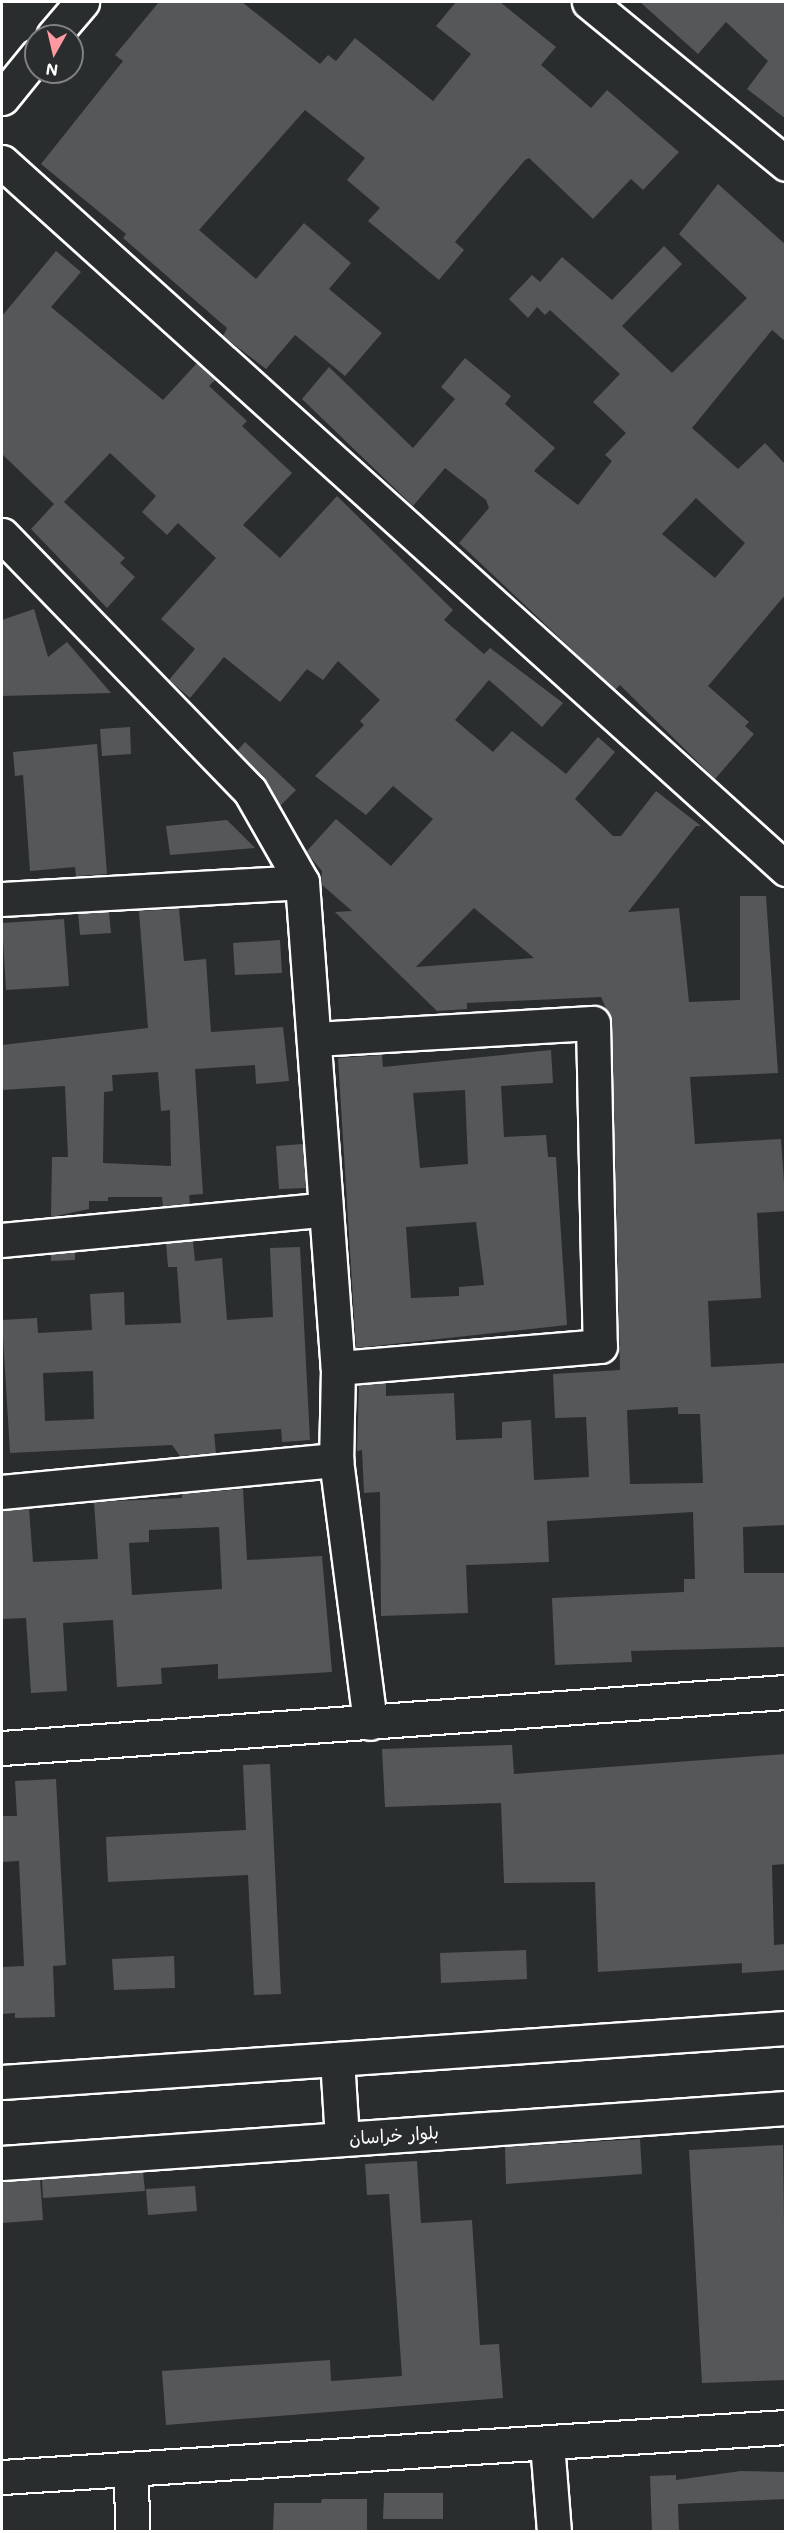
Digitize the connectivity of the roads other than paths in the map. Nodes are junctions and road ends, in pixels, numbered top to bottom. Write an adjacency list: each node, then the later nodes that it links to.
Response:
1 (82, 2): 3 (street)
2 (589, 2): 7 (street)
3 (63, 24)
4 (24, 71): 5 (street)
5 (2, 98)
6 (2, 162): 9 (street)
7 (786, 164)
8 (2, 534): 10 (street)
9 (786, 869)
10 (302, 882): 11 (street); 12 (street)
11 (2, 899)
12 (314, 1039): 13 (street); 15 (street)
13 (322, 1210): 14 (street); 15 (street)
14 (2, 1240)
15 (338, 1368): 16 (street)
16 (336, 1460): 17 (street); 19 (street)
17 (2, 1492)
18 (786, 1692): 19 (street)
19 (370, 1723): 20 (street)
20 (2, 1748)
21 (786, 2028): 22 (street)
22 (337, 2059): 23 (street); 25 (street)
23 (2, 2082)
24 (786, 2108): 25 (street, بلوار خراسان)
25 (342, 2139): 26 (street, بلوار خراسان)
26 (2, 2163)
27 (786, 2427): 28 (street)
28 (547, 2443): 29 (street); 32 (street)
29 (131, 2469): 30 (street); 31 (street)
30 (2, 2477)
31 (132, 2532)
32 (554, 2532)

